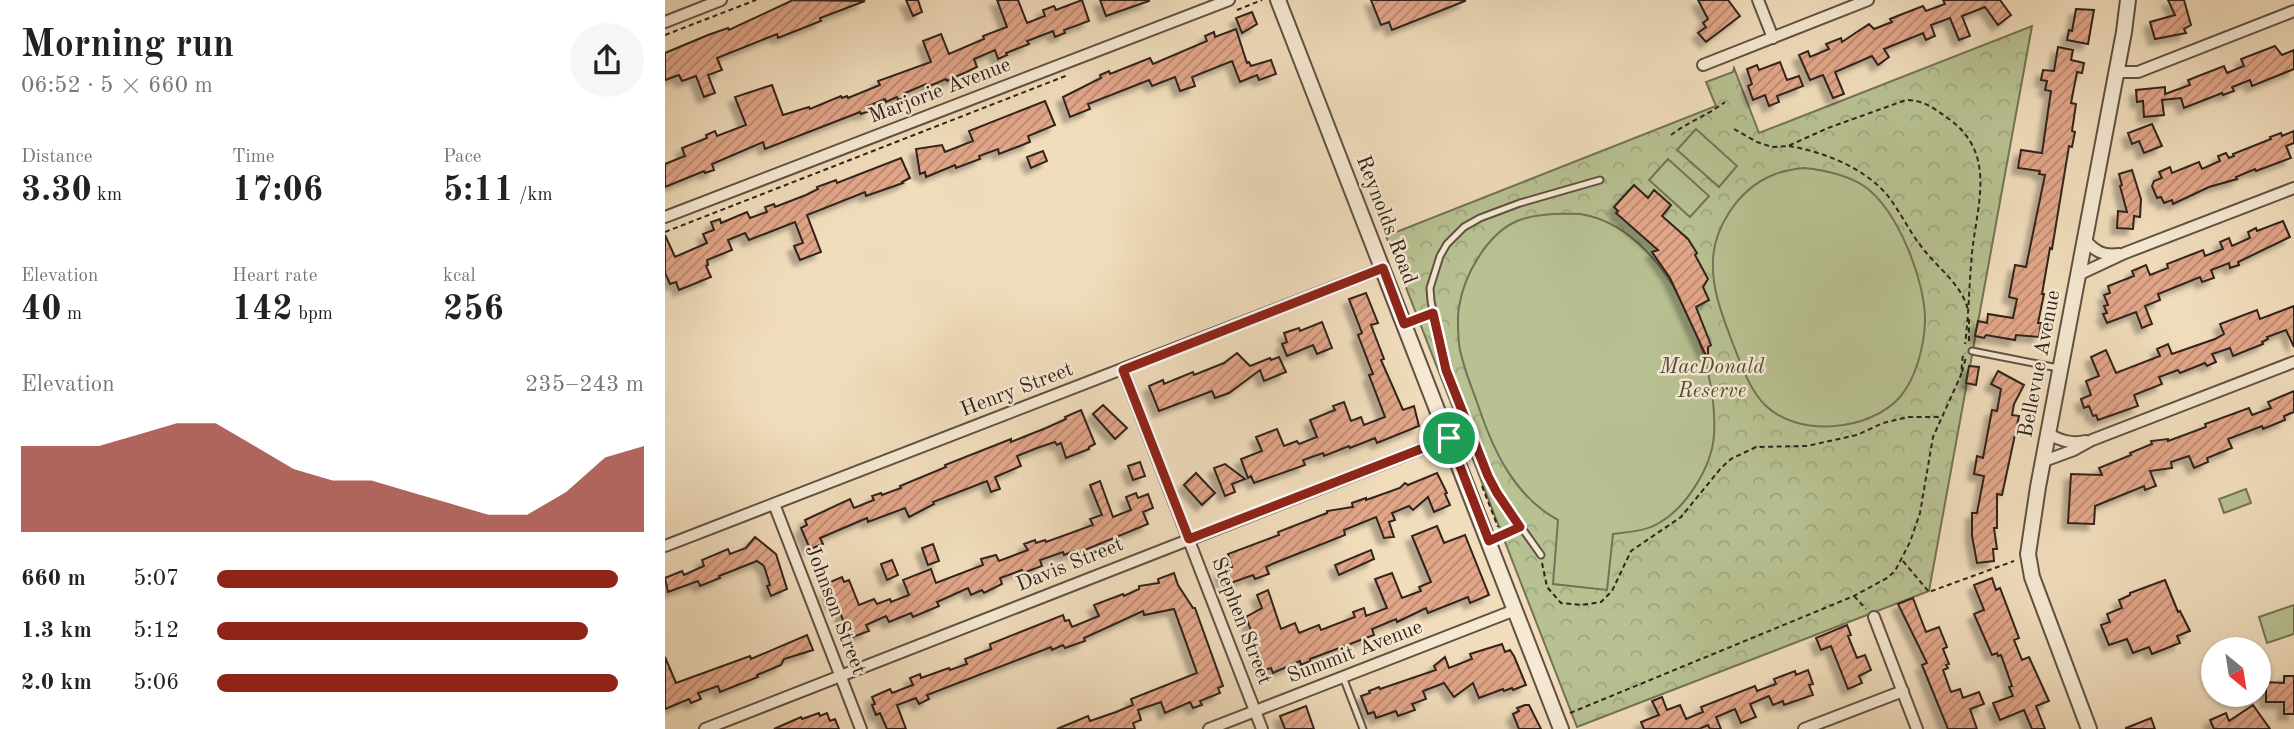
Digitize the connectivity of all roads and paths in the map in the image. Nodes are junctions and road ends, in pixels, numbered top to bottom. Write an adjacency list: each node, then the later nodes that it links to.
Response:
1 (721, 0): 11 (street)
2 (756, 0): 12 (path)
3 (1229, 0): 23 (street, Marjorie Avenue)
4 (1262, 0): 9 (path)
5 (1278, 0): 27 (street, Reynolds Road)
6 (1758, 0): 13 (street)
7 (1868, 0): 13 (street)
8 (2128, 0): 15 (street, Bellevue Avenue)
9 (1236, 10)
10 (2294, 11): 15 (street)
11 (665, 22)
12 (665, 36)
13 (1773, 38): 14 (street)
14 (1703, 65)
15 (2116, 72): 25 (street, Bellevue Avenue)
16 (1067, 76): 24 (path)
17 (1725, 102): 19 (path)
18 (1734, 129): 20 (path)
19 (1671, 135)
20 (1788, 146): 30 (path); 30 (path)
21 (1600, 180): 29 (lane)
22 (2294, 188): 26 (street)
23 (665, 218)
24 (665, 232)
25 (2085, 240): 26 (street); 28 (street, Bellevue Avenue)
26 (2125, 253): 28 (street)
27 (1383, 268): 31 (street, Reynolds Road); 35 (street, Henry Street)
28 (2078, 275): 34 (street, Bellevue Avenue)
29 (1433, 313): 31 (lane); 42 (lane)
30 (1969, 315): 36 (path)
31 (1404, 324): 38 (street, Reynolds Road)
32 (1972, 351): 34 (lane)
33 (2294, 362): 39 (street)
34 (2060, 368): 37 (street, Bellevue Avenue)
35 (1123, 370): 41 (street, Henry Street); 43 (street, Stephen Street)
36 (1941, 417): 47 (path); 48 (path)
37 (2048, 434): 39 (street); 40 (street, Bellevue Avenue)
38 (1449, 438): 43 (street, Davis Street); 44 (street, Reynolds Road)
39 (2092, 440): 40 (street)
40 (2043, 461): 46 (street, Bellevue Avenue)
41 (774, 504): 45 (street, Henry Street); 52 (street, Johnson Street)
42 (1520, 527): 44 (lane); 47 (lane)
43 (1189, 539): 52 (street, Davis Street); 55 (street, Stephen Street)
44 (1489, 541): 50 (street, Reynolds Road)
45 (665, 547)
46 (2028, 554): 48 (path); 64 (street, Bellevue Avenue)
47 (1541, 555)
48 (1902, 560): 49 (path)
49 (1854, 596): 51 (path); 56 (path)
50 (1515, 610): 53 (street, Summit Avenue); 56 (street, Reynolds Road)
51 (1874, 617): 54 (street)
52 (841, 677): 57 (street, Davis Street); 58 (street, Johnson Street)
53 (1343, 677): 55 (street, Summit Avenue); 61 (lane)
54 (1903, 691): 62 (street); 63 (street)
55 (1255, 711): 59 (street, Summit Avenue); 60 (street, Stephen Street)
56 (1560, 725)
57 (705, 729)
58 (861, 729)
59 (1209, 729)
60 (1262, 729)
61 (1363, 729)
62 (1804, 729)
63 (1917, 729)
64 (2089, 729)

